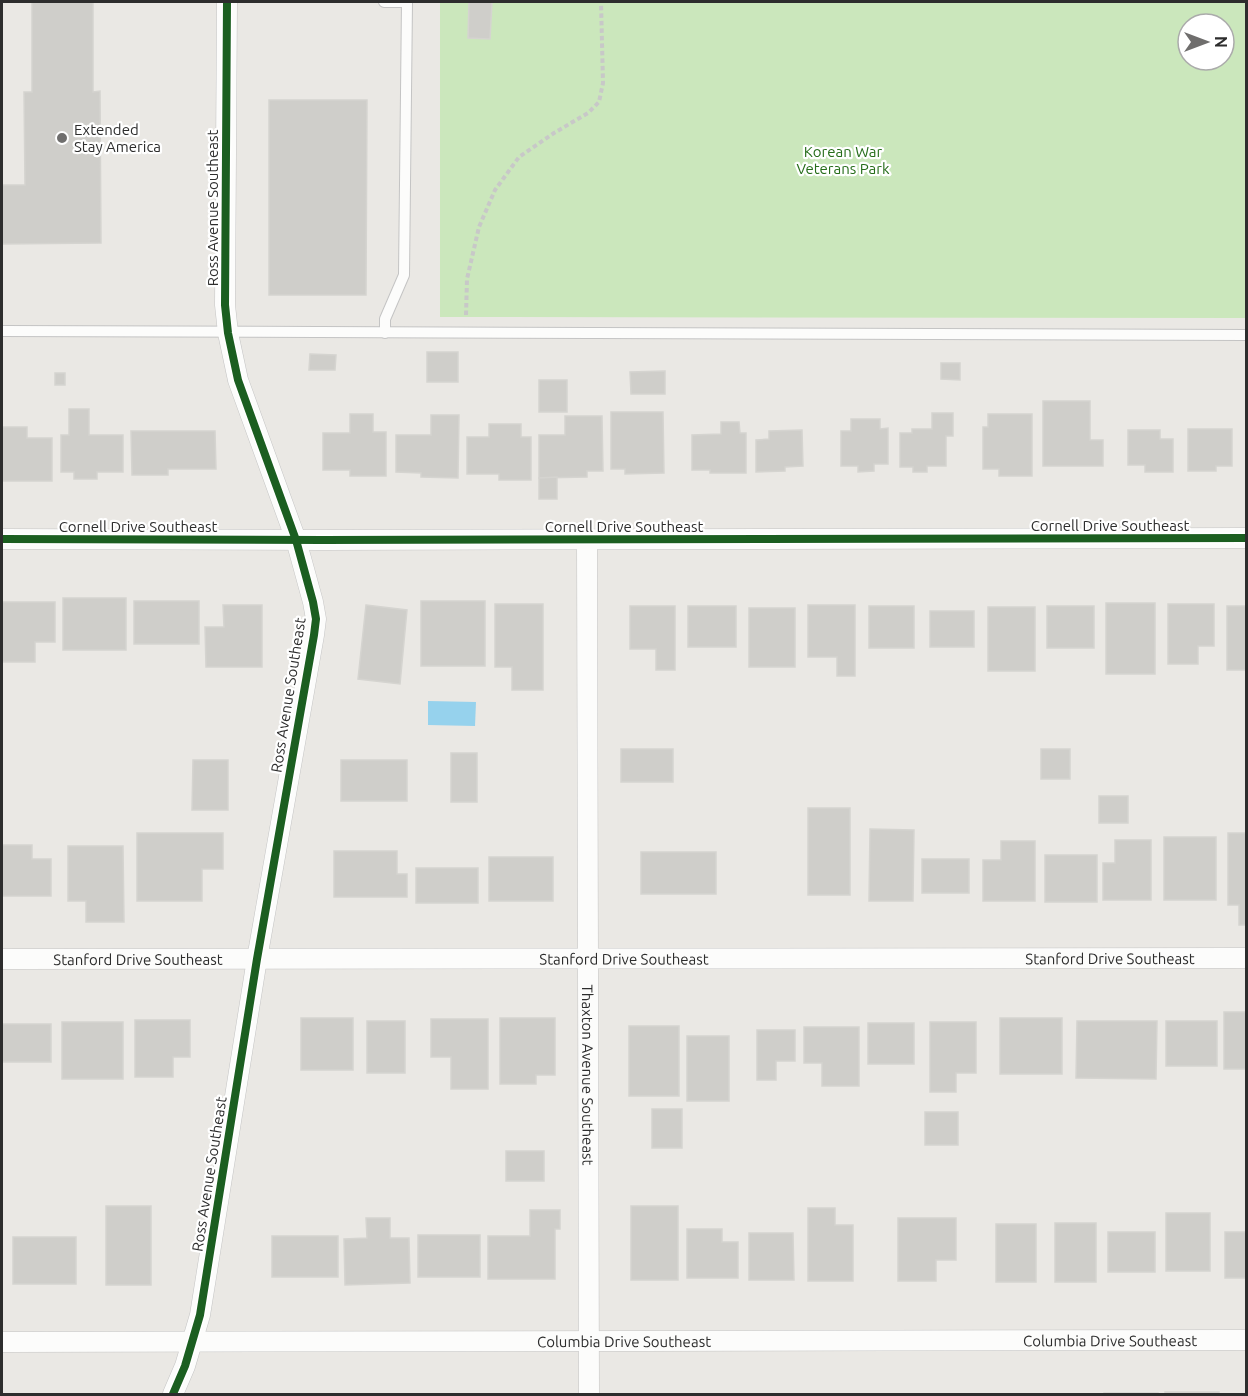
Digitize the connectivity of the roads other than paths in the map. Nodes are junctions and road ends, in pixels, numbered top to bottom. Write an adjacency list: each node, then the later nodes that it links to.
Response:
1 (227, 2): 4 (street, Ross Avenue Southeast)
2 (384, 2): 5 (lane)
3 (2, 332): 4 (lane)
4 (228, 333): 5 (lane); 10 (street, Ross Avenue Southeast)
5 (385, 333): 6 (lane)
6 (1246, 335)
7 (1246, 538): 9 (street, Cornell Drive Southeast)
8 (2, 539): 10 (street, Cornell Drive Southeast)
9 (586, 539): 10 (street, Cornell Drive Southeast); 11 (street, Thaxton Avenue Southeast)
10 (296, 540): 14 (street, Ross Avenue Southeast)
11 (587, 958): 12 (street, Stanford Drive Southeast); 14 (street, Stanford Drive Southeast); 16 (street, Thaxton Avenue Southeast)
12 (1246, 958)
13 (2, 959): 14 (street, Stanford Drive Southeast)
14 (257, 959): 18 (street, Ross Avenue Southeast)
15 (1246, 1340): 16 (street, Columbia Drive Southeast)
16 (589, 1341): 18 (street, Columbia Drive Southeast); 20 (street, Thaxton Avenue Southeast)
17 (2, 1342): 18 (street, Columbia Drive Southeast)
18 (192, 1342): 19 (street, Ross Avenue Southeast)
19 (173, 1395)
20 (589, 1395)

